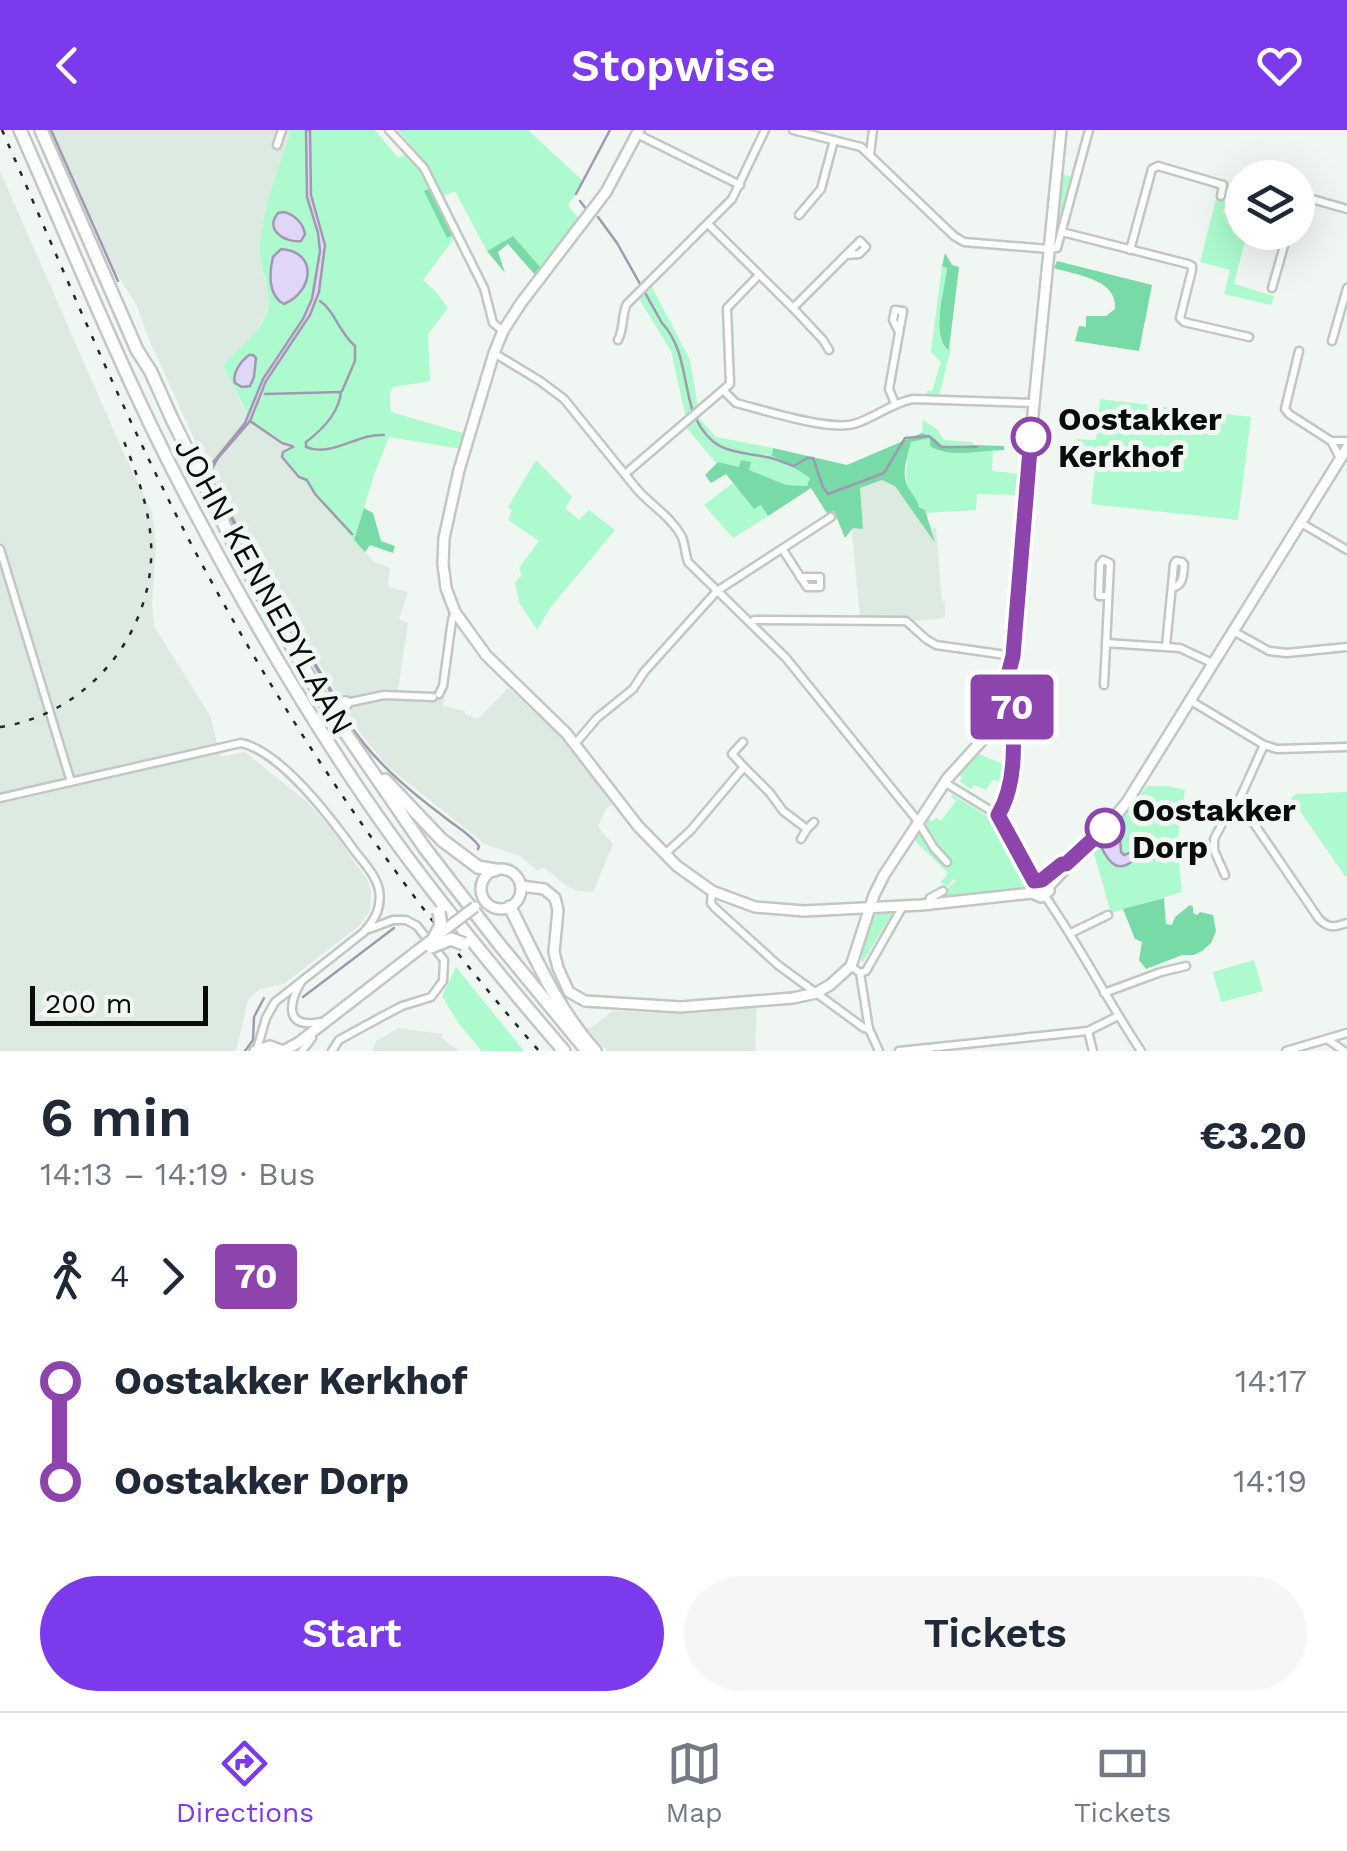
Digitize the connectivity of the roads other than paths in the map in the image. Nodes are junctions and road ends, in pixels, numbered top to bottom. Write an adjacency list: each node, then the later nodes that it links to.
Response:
1 (20, 130): 61 (highway, JOHN KENNEDYLAAN)
2 (38, 130): 21 (highway, JOHN KENNEDYLAAN); 122 (highway, JOHN KENNEDYLAAN)
3 (282, 130): 12 (street)
4 (389, 130): 31 (street)
5 (765, 130): 14 (street)
6 (793, 130): 11 (street)
7 (873, 130): 13 (street)
8 (1061, 130): 22 (street)
9 (1090, 130): 20 (street)
10 (638, 132): 14 (street); 31 (street)
11 (834, 140): 13 (street); 18 (street)
12 (276, 144)
13 (870, 155): 22 (street)
14 (740, 185): 19 (street)
15 (1221, 196): 23 (street)
16 (1315, 201): 17 (street)
17 (1347, 209)
18 (799, 215)
19 (708, 224): 26 (street); 34 (street)
20 (1062, 232): 22 (street); 23 (street)
21 (93, 248): 30 (highway); 64 (highway, JOHN KENNEDYLAAN)
22 (1048, 249): 40 (street)
23 (1130, 250): 33 (street)
24 (1283, 250): 27 (street)
25 (846, 255): 29 (street)
26 (759, 275): 29 (street); 39 (street)
27 (1272, 288)
28 (1347, 288): 35 (street)
29 (793, 308): 36 (street)
30 (130, 319)
31 (504, 331): 38 (street)
32 (899, 332): 41 (street)
33 (1249, 337)
34 (618, 340)
35 (1332, 340)
36 (829, 350)
37 (1299, 351): 42 (street)
38 (494, 353): 45 (street); 55 (street)
39 (724, 391): 41 (street); 45 (street)
40 (1034, 403): 41 (street); 62 (street)
41 (895, 404)
42 (1331, 440): 43 (street); 44 (street)
43 (1347, 444): 44 (street)
44 (1340, 458): 47 (street)
45 (624, 474): 53 (street)
46 (831, 517): 49 (street)
47 (1300, 522): 50 (street); 57 (street)
48 (0, 548): 77 (street)
49 (782, 550): 51 (street); 53 (street)
50 (1347, 550)
51 (800, 576)
52 (1172, 588): 59 (street)
53 (718, 591): 56 (street); 73 (street)
54 (1108, 596): 54 (street); 58 (street)
55 (456, 612): 70 (street); 73 (street)
56 (751, 624): 62 (street); 82 (street)
57 (1234, 631): 60 (street); 63 (street)
58 (1106, 643): 59 (street); 66 (street)
59 (1166, 646): 63 (street)
60 (1347, 647)
61 (272, 650): 103 (highway, bridge); 121 (highway, JOHN KENNEDYLAAN)
62 (1013, 656): 67 (street)
63 (1214, 664): 69 (street)
64 (306, 674): 68 (highway); 122 (highway, JOHN KENNEDYLAAN)
65 (1052, 683): 67 (street)
66 (1104, 685)
67 (1006, 686): 78 (street); 81 (street)
68 (328, 700): 70 (highway); 71 (highway)
69 (1191, 701): 74 (street); 91 (street)
70 (346, 703): 71 (highway)
71 (341, 718): 88 (highway)
72 (743, 742): 76 (street)
73 (575, 744): 86 (street)
74 (1264, 745): 75 (street); 80 (street)
75 (1347, 747)
76 (744, 767): 84 (street); 86 (street)
77 (71, 782): 79 (street); 101 (street)
78 (944, 782): 81 (street); 82 (street)
79 (0, 798)
80 (1240, 798): 89 (street); 100 (street)
81 (998, 815): 91 (street)
82 (918, 820): 87 (street); 98 (street)
83 (814, 822): 84 (street)
84 (807, 830): 85 (street)
85 (801, 839)
86 (665, 854): 92 (street)
87 (947, 862)
88 (495, 870): 90 (street); 94 (street)
89 (1226, 875)
90 (521, 886): 97 (street); 107 (street)
91 (1043, 886): 95 (street); 102 (street)
92 (712, 891): 98 (street); 107 (street)
93 (943, 891): 95 (street)
94 (486, 901): 97 (street); 103 (street, bridge)
95 (928, 904): 96 (street)
96 (902, 906): 98 (street); 105 (street)
97 (510, 907): 123 (highway)
98 (870, 907): 105 (street)
99 (1108, 915): 102 (street)
100 (1347, 923)
101 (364, 932): 106 (street); 119 (street)
102 (1070, 932): 108 (street)
103 (430, 944): 110 (street); 118 (street); 120 (highway, bridge)
104 (1186, 966): 108 (street)
105 (856, 970): 107 (street); 112 (street)
106 (303, 978): 110 (street); 111 (street)
107 (816, 993): 112 (street)
108 (1104, 994): 109 (street)
109 (1118, 1016): 113 (street); 127 (street)
110 (327, 1020): 116 (street)
111 (264, 1028): 116 (street); 117 (street)
112 (869, 1028): 124 (street)
113 (1088, 1031): 125 (street); 126 (street)
114 (1347, 1032): 115 (street)
115 (1327, 1039): 128 (street); 129 (street)
116 (280, 1049): 117 (street)
117 (256, 1050)
118 (298, 1051)
119 (332, 1051)
120 (554, 1051)
121 (564, 1051)
122 (583, 1051)
123 (594, 1051)
124 (879, 1051)
125 (899, 1051)
126 (1093, 1051)
127 (1141, 1051)
128 (1286, 1051)
129 (1344, 1051)

